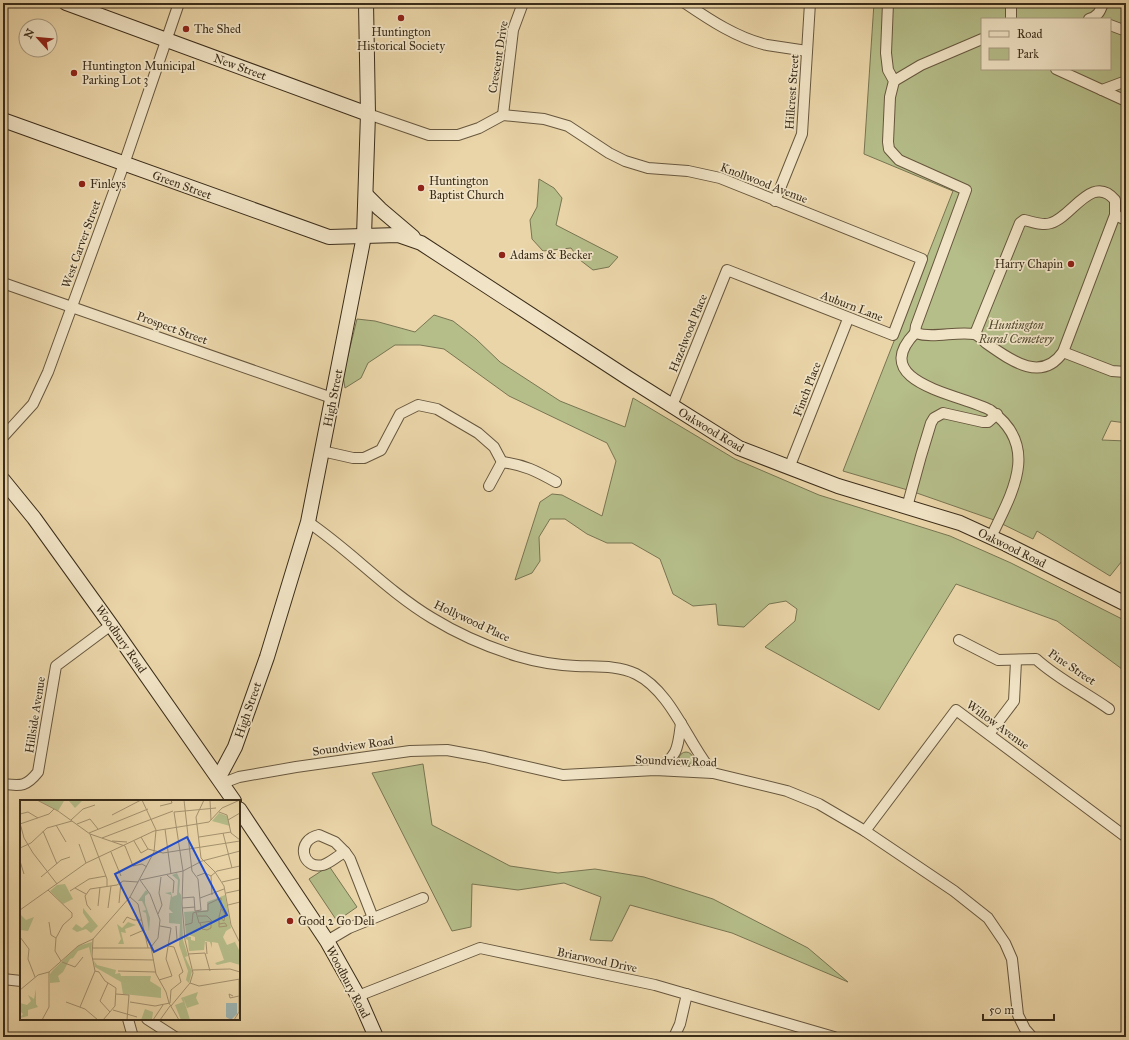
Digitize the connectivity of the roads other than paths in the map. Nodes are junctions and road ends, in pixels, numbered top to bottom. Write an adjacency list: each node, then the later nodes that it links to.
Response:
1 (66, 3): 14 (main road, New Street)
2 (179, 3): 14 (street, West Carver Street)
3 (366, 3): 22 (main road, High Street)
4 (523, 3): 23 (street, Crescent Drive)
5 (685, 3): 16 (street)
6 (810, 3): 16 (street, Hillcrest Street)
7 (888, 3): 18 (street)
8 (1011, 3): 10 (street)
9 (1102, 12): 11 (street)
10 (1011, 18)
11 (1092, 18)
12 (1111, 25): 13 (street)
13 (1126, 31)
14 (166, 39): 22 (main road, New Street); 25 (street, West Carver Street)
15 (981, 39): 18 (street)
16 (807, 51): 27 (street, Hillcrest Street)
17 (1058, 70): 20 (street)
18 (894, 81): 37 (street)
19 (1126, 81): 20 (street)
20 (1102, 90): 21 (street)
21 (1126, 101)
22 (368, 114): 23 (street); 26 (main road, High Street)
23 (503, 115): 27 (street, Knollwood Avenue)
24 (3, 120): 25 (main road, Green Street)
25 (124, 164): 30 (main road, Green Street); 35 (street, West Carver Street)
26 (366, 195): 30 (main road, High Street); 31 (main road)
27 (775, 200): 32 (street, Knollwood Avenue)
28 (1115, 215): 29 (street); 38 (street); 39 (street)
29 (1126, 220)
30 (364, 236): 31 (main road, Oakwood Road); 41 (main road, High Street)
31 (421, 243): 42 (main road, Oakwood Road)
32 (922, 260): 36 (street, Auburn Lane)
33 (727, 270): 36 (street, Auburn Lane); 42 (street, Hazelwood Place)
34 (3, 283): 35 (street, Prospect Street)
35 (73, 307): 41 (street, Prospect Street); 44 (street, West Carver Street)
36 (848, 318): 47 (street, Finch Place)
37 (915, 333): 38 (street); 43 (street)
38 (975, 334): 39 (street)
39 (1063, 352): 40 (street)
40 (1126, 372)
41 (332, 398): 45 (main road, High Street)
42 (672, 406): 47 (main road, Oakwood Road)
43 (997, 414): 51 (street); 53 (street)
44 (3, 437)
45 (322, 451): 46 (street); 52 (main road, High Street)
46 (502, 462): 49 (street); 50 (street)
47 (789, 468): 51 (main road, Oakwood Road)
48 (3, 480): 55 (main road, Woodbury Road)
49 (556, 482)
50 (489, 486)
51 (907, 506): 53 (main road, Oakwood Road)
52 (308, 522): 59 (street, Hollywood Place); 63 (main road, High Street)
53 (991, 537): 54 (main road, Oakwood Road)
54 (1126, 604)
55 (111, 625): 63 (main road, Woodbury Road); 64 (street, Hillside Avenue)
56 (959, 640): 57 (street, Pine Street)
57 (1016, 661): 58 (street, Pine Street); 60 (street)
58 (1109, 709)
59 (681, 723): 61 (street); 62 (street, Hollywood Place)
60 (989, 734): 67 (street, Willow Avenue); 68 (street, Willow Avenue)
61 (655, 770): 62 (street, Soundview Road); 63 (street, Soundview Road)
62 (713, 773): 67 (street, Soundview Road)
63 (221, 780): 65 (main road, Woodbury Road)
64 (3, 784)
65 (233, 800)
66 (241, 815): 72 (main road, Woodbury Road)
67 (865, 831): 85 (street, Soundview Road)
68 (1126, 837)
69 (345, 852): 71 (street)
70 (423, 898): 71 (street)
71 (373, 918): 72 (street)
72 (327, 941): 76 (main road, Woodbury Road)
73 (3, 979): 74 (street)
74 (20, 981)
75 (687, 994): 76 (street, Briarwood Drive); 79 (street, Briarwood Drive); 83 (street)
76 (358, 996): 82 (main road, Woodbury Road)
77 (128, 1020): 80 (street)
78 (149, 1020): 81 (street)
79 (816, 1035): 84 (street, Briarwood Drive)
80 (133, 1037)
81 (175, 1037)
82 (376, 1037)
83 (674, 1037)
84 (834, 1037)
85 (1032, 1037)

